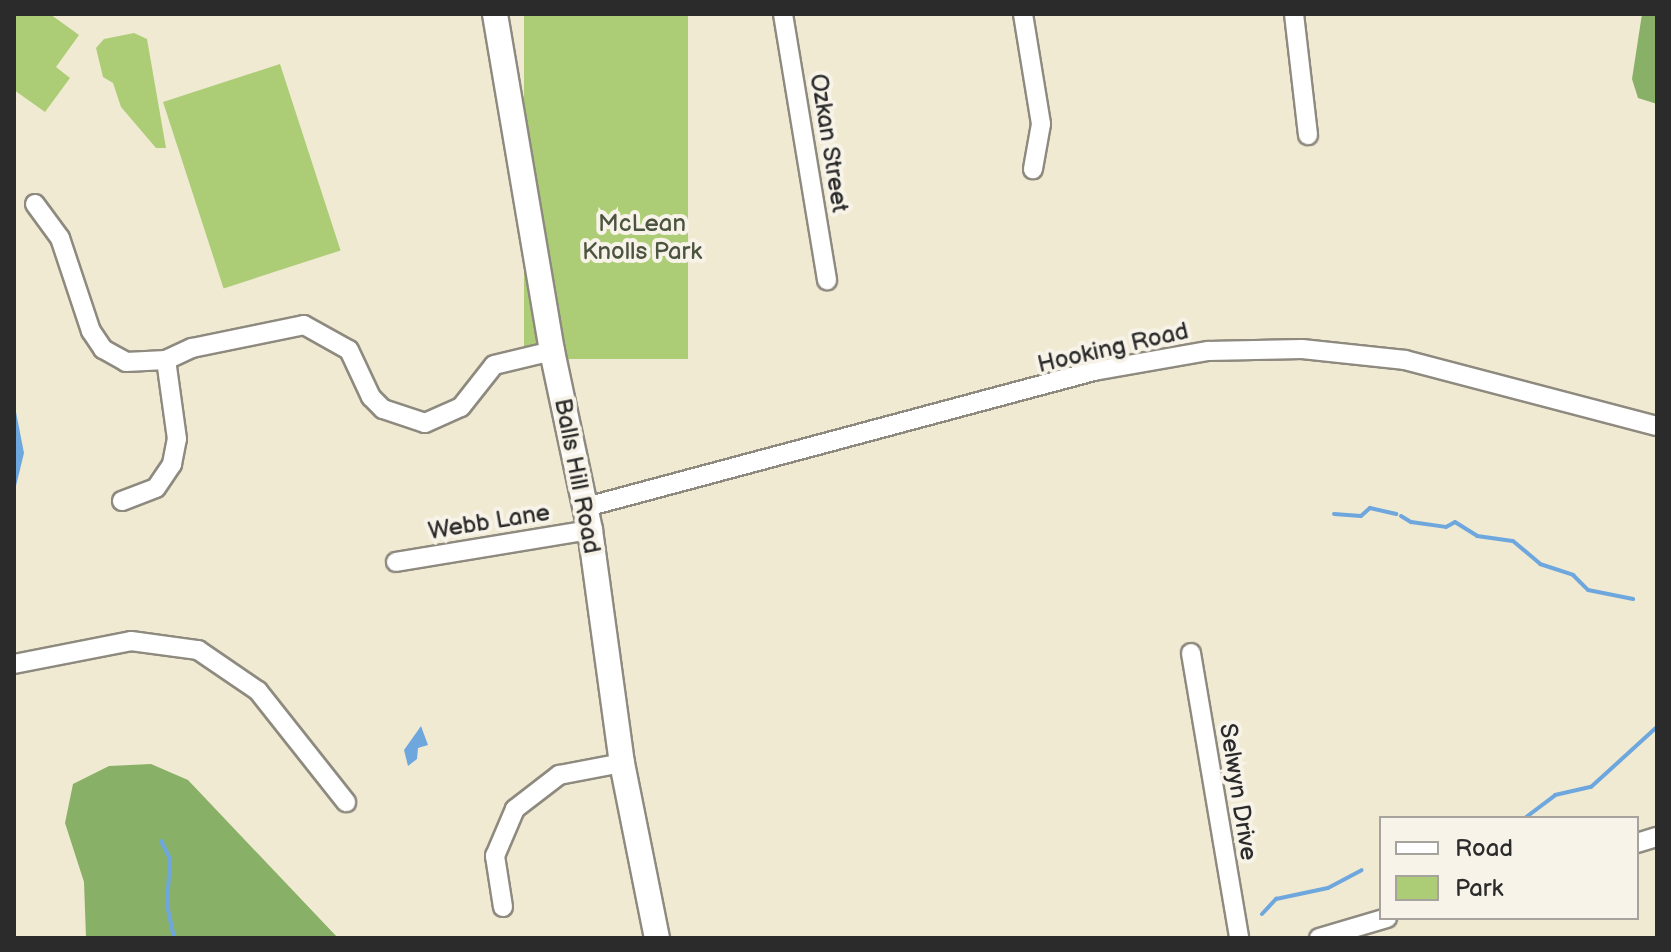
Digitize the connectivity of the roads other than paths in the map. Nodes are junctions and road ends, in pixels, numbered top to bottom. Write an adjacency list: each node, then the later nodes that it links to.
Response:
1 (495, 14): 9 (street, Balls Hill Road)
2 (783, 14): 8 (street, Ozkan Street)
3 (1023, 14): 6 (street)
4 (1294, 14): 5 (street)
5 (1308, 135)
6 (1033, 169)
7 (35, 204): 10 (street)
8 (827, 280)
9 (552, 351): 10 (street); 13 (street, Balls Hill Road)
10 (166, 360): 12 (street)
11 (1657, 426): 13 (street, Hooking Road)
12 (122, 501)
13 (588, 518): 14 (street, Webb Lane); 17 (street, Balls Hill Road)
14 (396, 562)
15 (1191, 653): 22 (street, Selwyn Drive)
16 (14, 664): 18 (street)
17 (622, 763): 19 (street); 21 (street, Balls Hill Road)
18 (346, 802)
19 (503, 907)
20 (1380, 920): 23 (street)
21 (657, 938)
22 (1239, 938)
23 (1319, 938)

